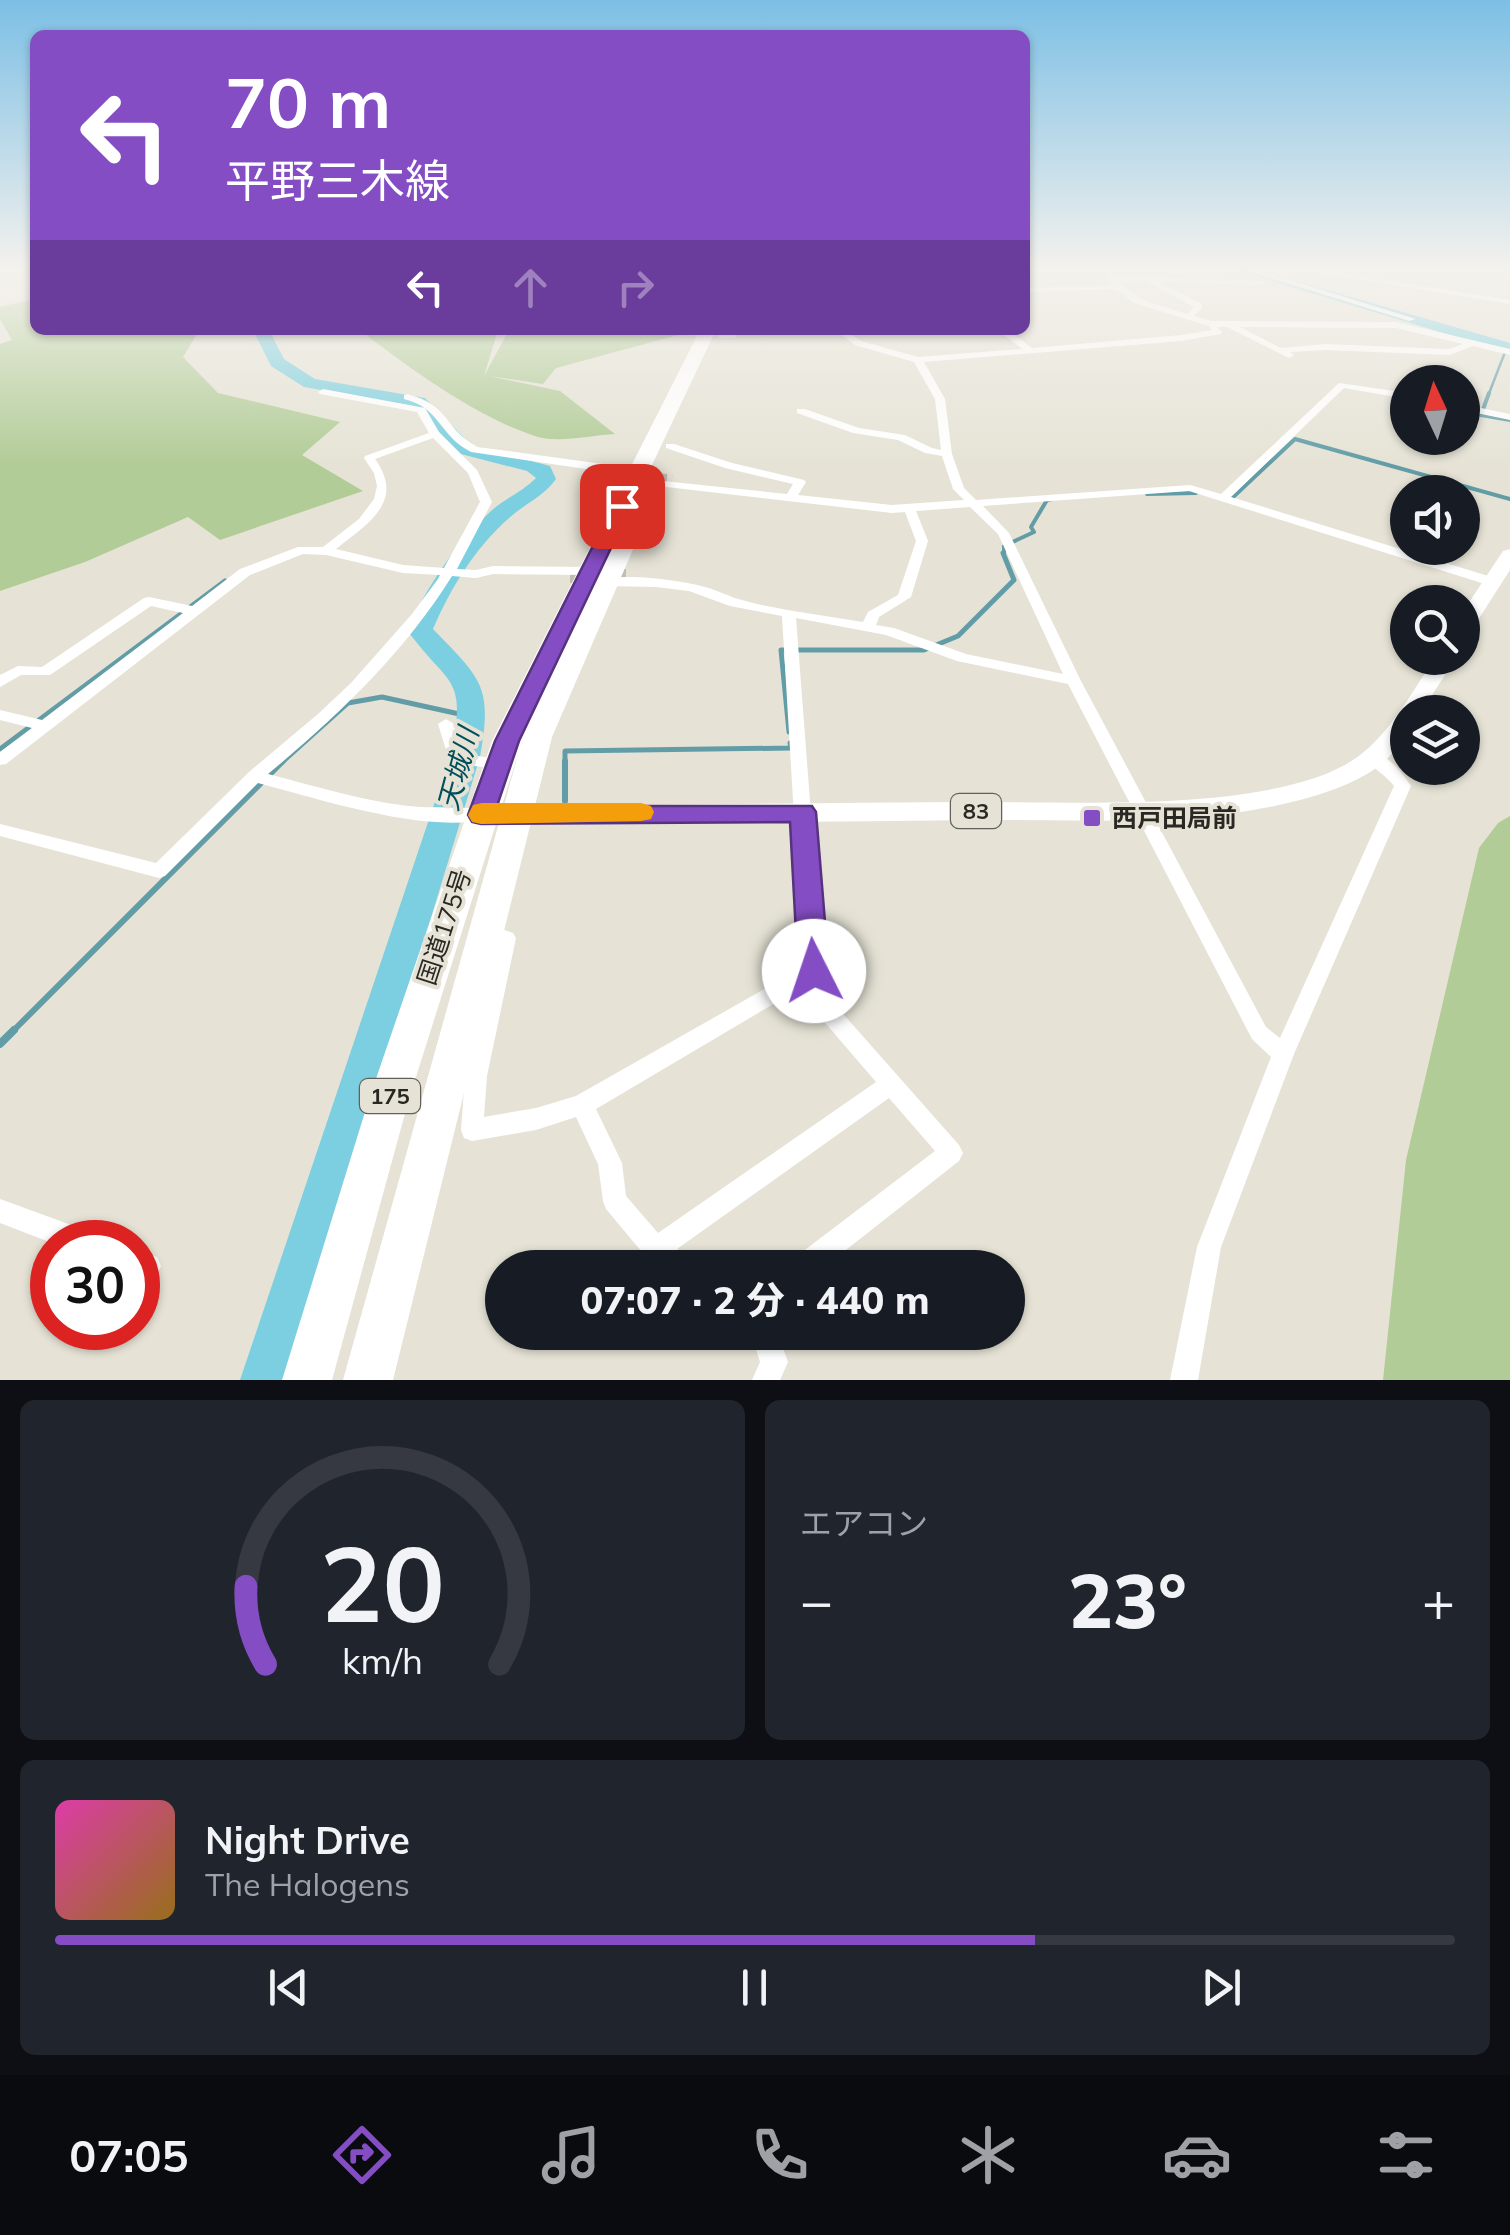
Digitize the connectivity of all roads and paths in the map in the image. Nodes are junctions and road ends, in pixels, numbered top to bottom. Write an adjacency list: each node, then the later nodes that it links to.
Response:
1 (1193, 334): 12 (street)
2 (1250, 334): 13 (street)
3 (1436, 334): 10 (street)
4 (1445, 334): 10 (street)
5 (1472, 334): 11 (street)
6 (711, 335): 22 (highway, 国道175号 / 175)
7 (711, 335): 24 (highway, 国道175号 / 175)
8 (846, 335): 16 (street)
9 (1009, 335): 12 (street)
10 (1472, 343): 13 (street); 14 (street)
11 (1510, 344)
12 (1029, 350): 16 (street)
13 (1282, 350): 15 (street)
14 (1510, 352)
15 (1296, 359)
16 (918, 360): 23 (street)
17 (1390, 393): 26 (street)
18 (1480, 410): 20 (street)
19 (801, 411): 23 (street)
20 (1510, 416)
21 (447, 440): 21 (street); 24 (street); 30 (street); 32 (street)
22 (670, 446): 24 (highway, 国道175号 / 175); 27 (street)
23 (947, 454): 28 (street)
24 (647, 478): 25 (street); 25 (street); 33 (highway, 国道175号 / 175)
25 (740, 494): 27 (street)
26 (1224, 497): 28 (street); 34 (street)
27 (791, 498): 29 (street)
28 (972, 502): 29 (street); 39 (street)
29 (909, 508): 38 (street)
30 (326, 551): 32 (street); 36 (street)
31 (1510, 555): 34 (main road)
32 (447, 572): 33 (street); 48 (street)
33 (598, 577): 37 (street); 47 (highway, 国道175号 / 175); 51 (highway, 国道175号 / 175)
34 (1493, 582): 35 (main road)
35 (1480, 602)
36 (194, 612): 40 (street); 43 (street)
37 (790, 614): 38 (street); 50 (street)
38 (868, 628): 39 (street)
39 (1074, 681): 49 (street)
40 (0, 682)
41 (0, 714): 43 (street)
42 (446, 724): 47 (street)
43 (44, 726): 46 (street)
44 (1390, 737): 45 (main road, 83)
45 (1373, 758): 49 (main road, 83); 55 (street)
46 (0, 760)
47 (500, 764): 51 (highway, 国道175号 / 175)
48 (255, 776): 51 (street); 52 (street)
49 (1142, 810): 50 (main road, 83); 55 (street)
50 (802, 812): 51 (main road, 83); 54 (street)
51 (498, 813): 53 (highway, 国道175号 / 175); 63 (highway, 国道175号 / 175)
52 (0, 830)
53 (487, 935): 57 (street); 64 (highway, 国道175号 / 175)
54 (800, 979): 56 (street); 57 (street)
55 (1283, 1054): 66 (street)
56 (891, 1084): 60 (street); 61 (street)
57 (582, 1105): 60 (street)
58 (0, 1211): 59 (street)
59 (30, 1222)
60 (656, 1250)
61 (825, 1250)
62 (770, 1350): 65 (street)
63 (307, 1380)
64 (368, 1380)
65 (766, 1380)
66 (1184, 1380)

